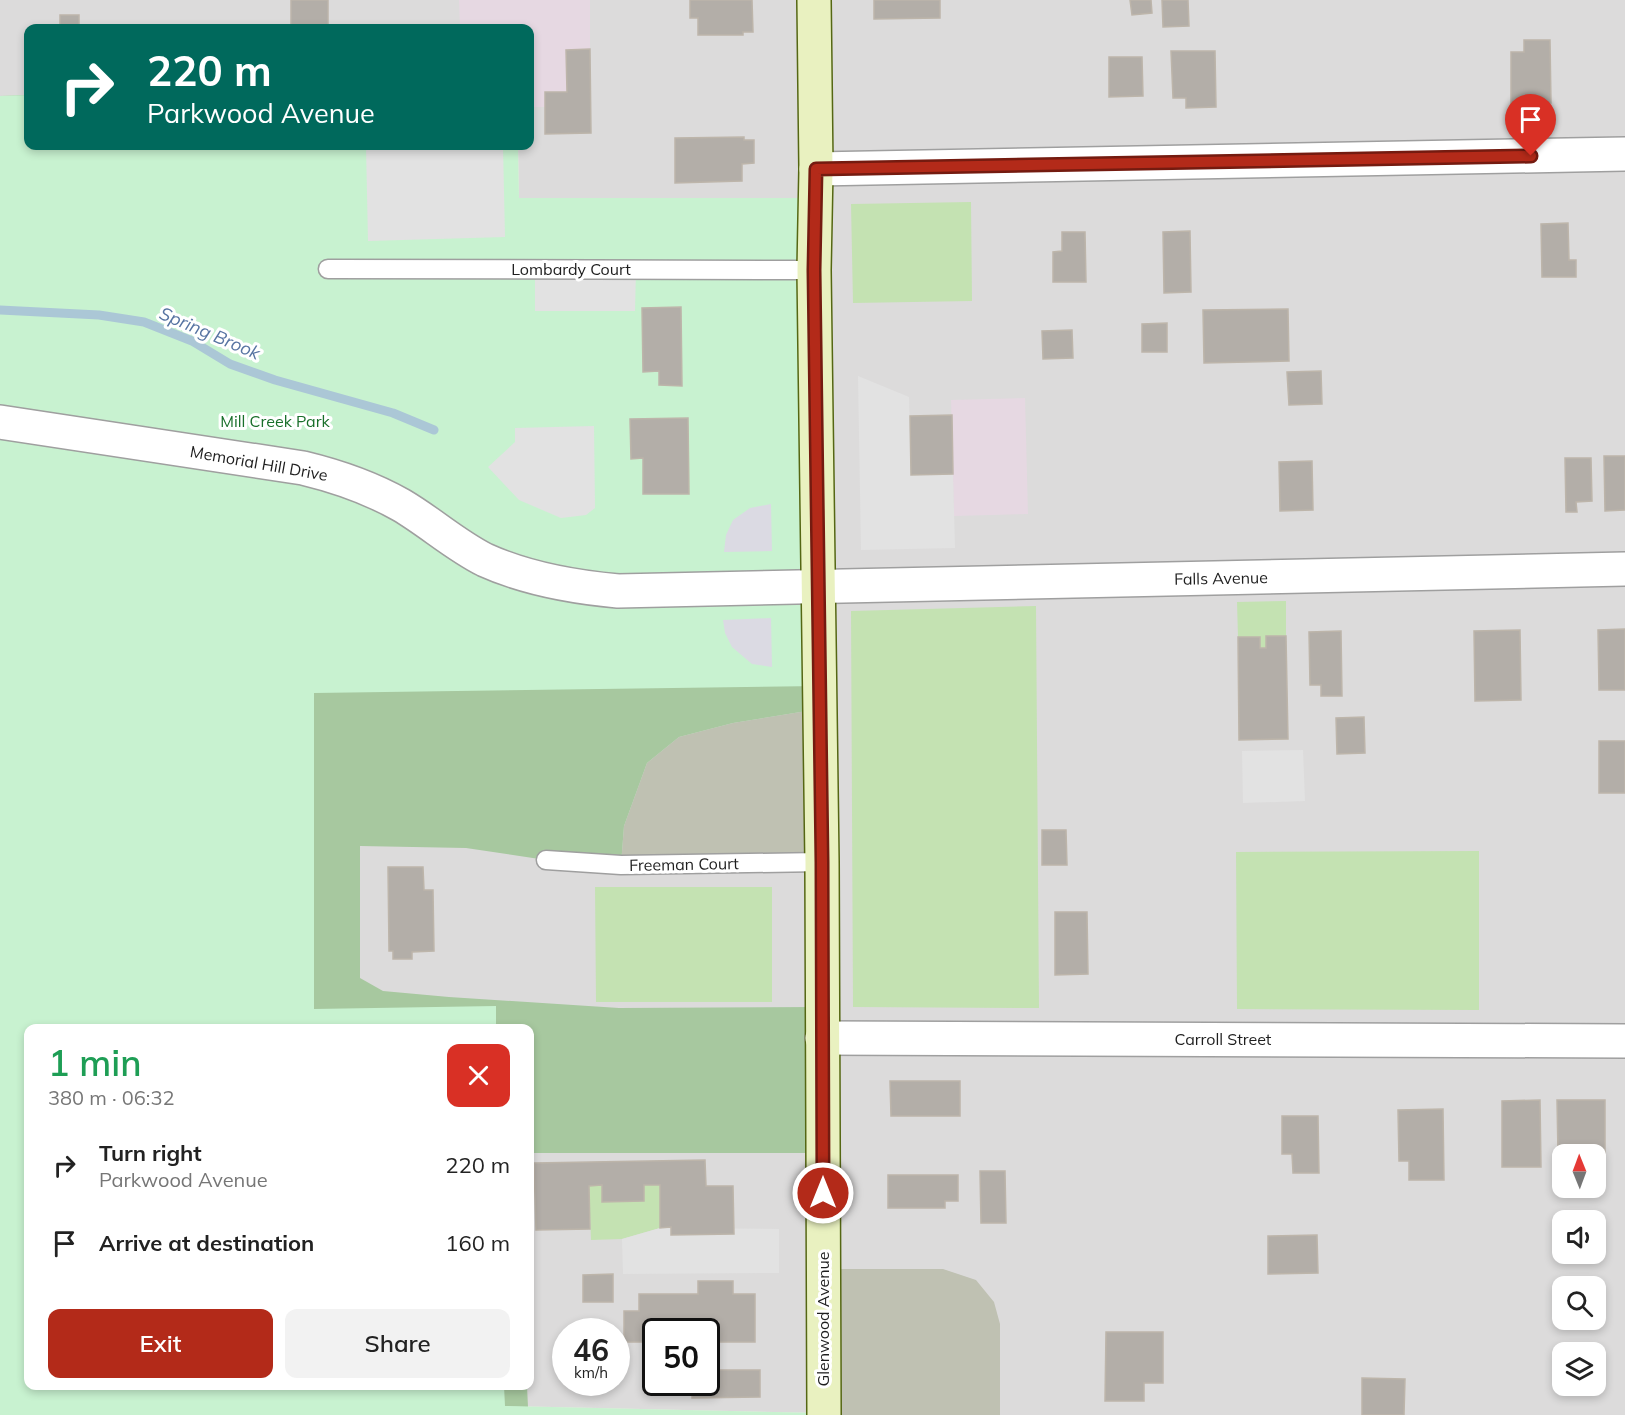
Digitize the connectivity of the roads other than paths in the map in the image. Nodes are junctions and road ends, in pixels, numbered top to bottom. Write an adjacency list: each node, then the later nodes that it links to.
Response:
1 (814, 0): 3 (main road, Glenwood Avenue)
2 (1625, 154): 3 (street)
3 (816, 169): 5 (main road, Glenwood Avenue)
4 (327, 269): 5 (lane, Lombardy Court)
5 (814, 270): 8 (main road, Glenwood Avenue)
6 (0, 422): 8 (street, Memorial Hill Drive)
7 (1625, 569): 8 (street, Falls Avenue)
8 (818, 587): 10 (main road, Glenwood Avenue)
9 (546, 860): 10 (lane, Freeman Court)
10 (822, 862): 11 (main road, Glenwood Avenue)
11 (822, 1038): 12 (street, Carroll Street); 13 (main road, Glenwood Avenue)
12 (1625, 1041)
13 (824, 1415)

